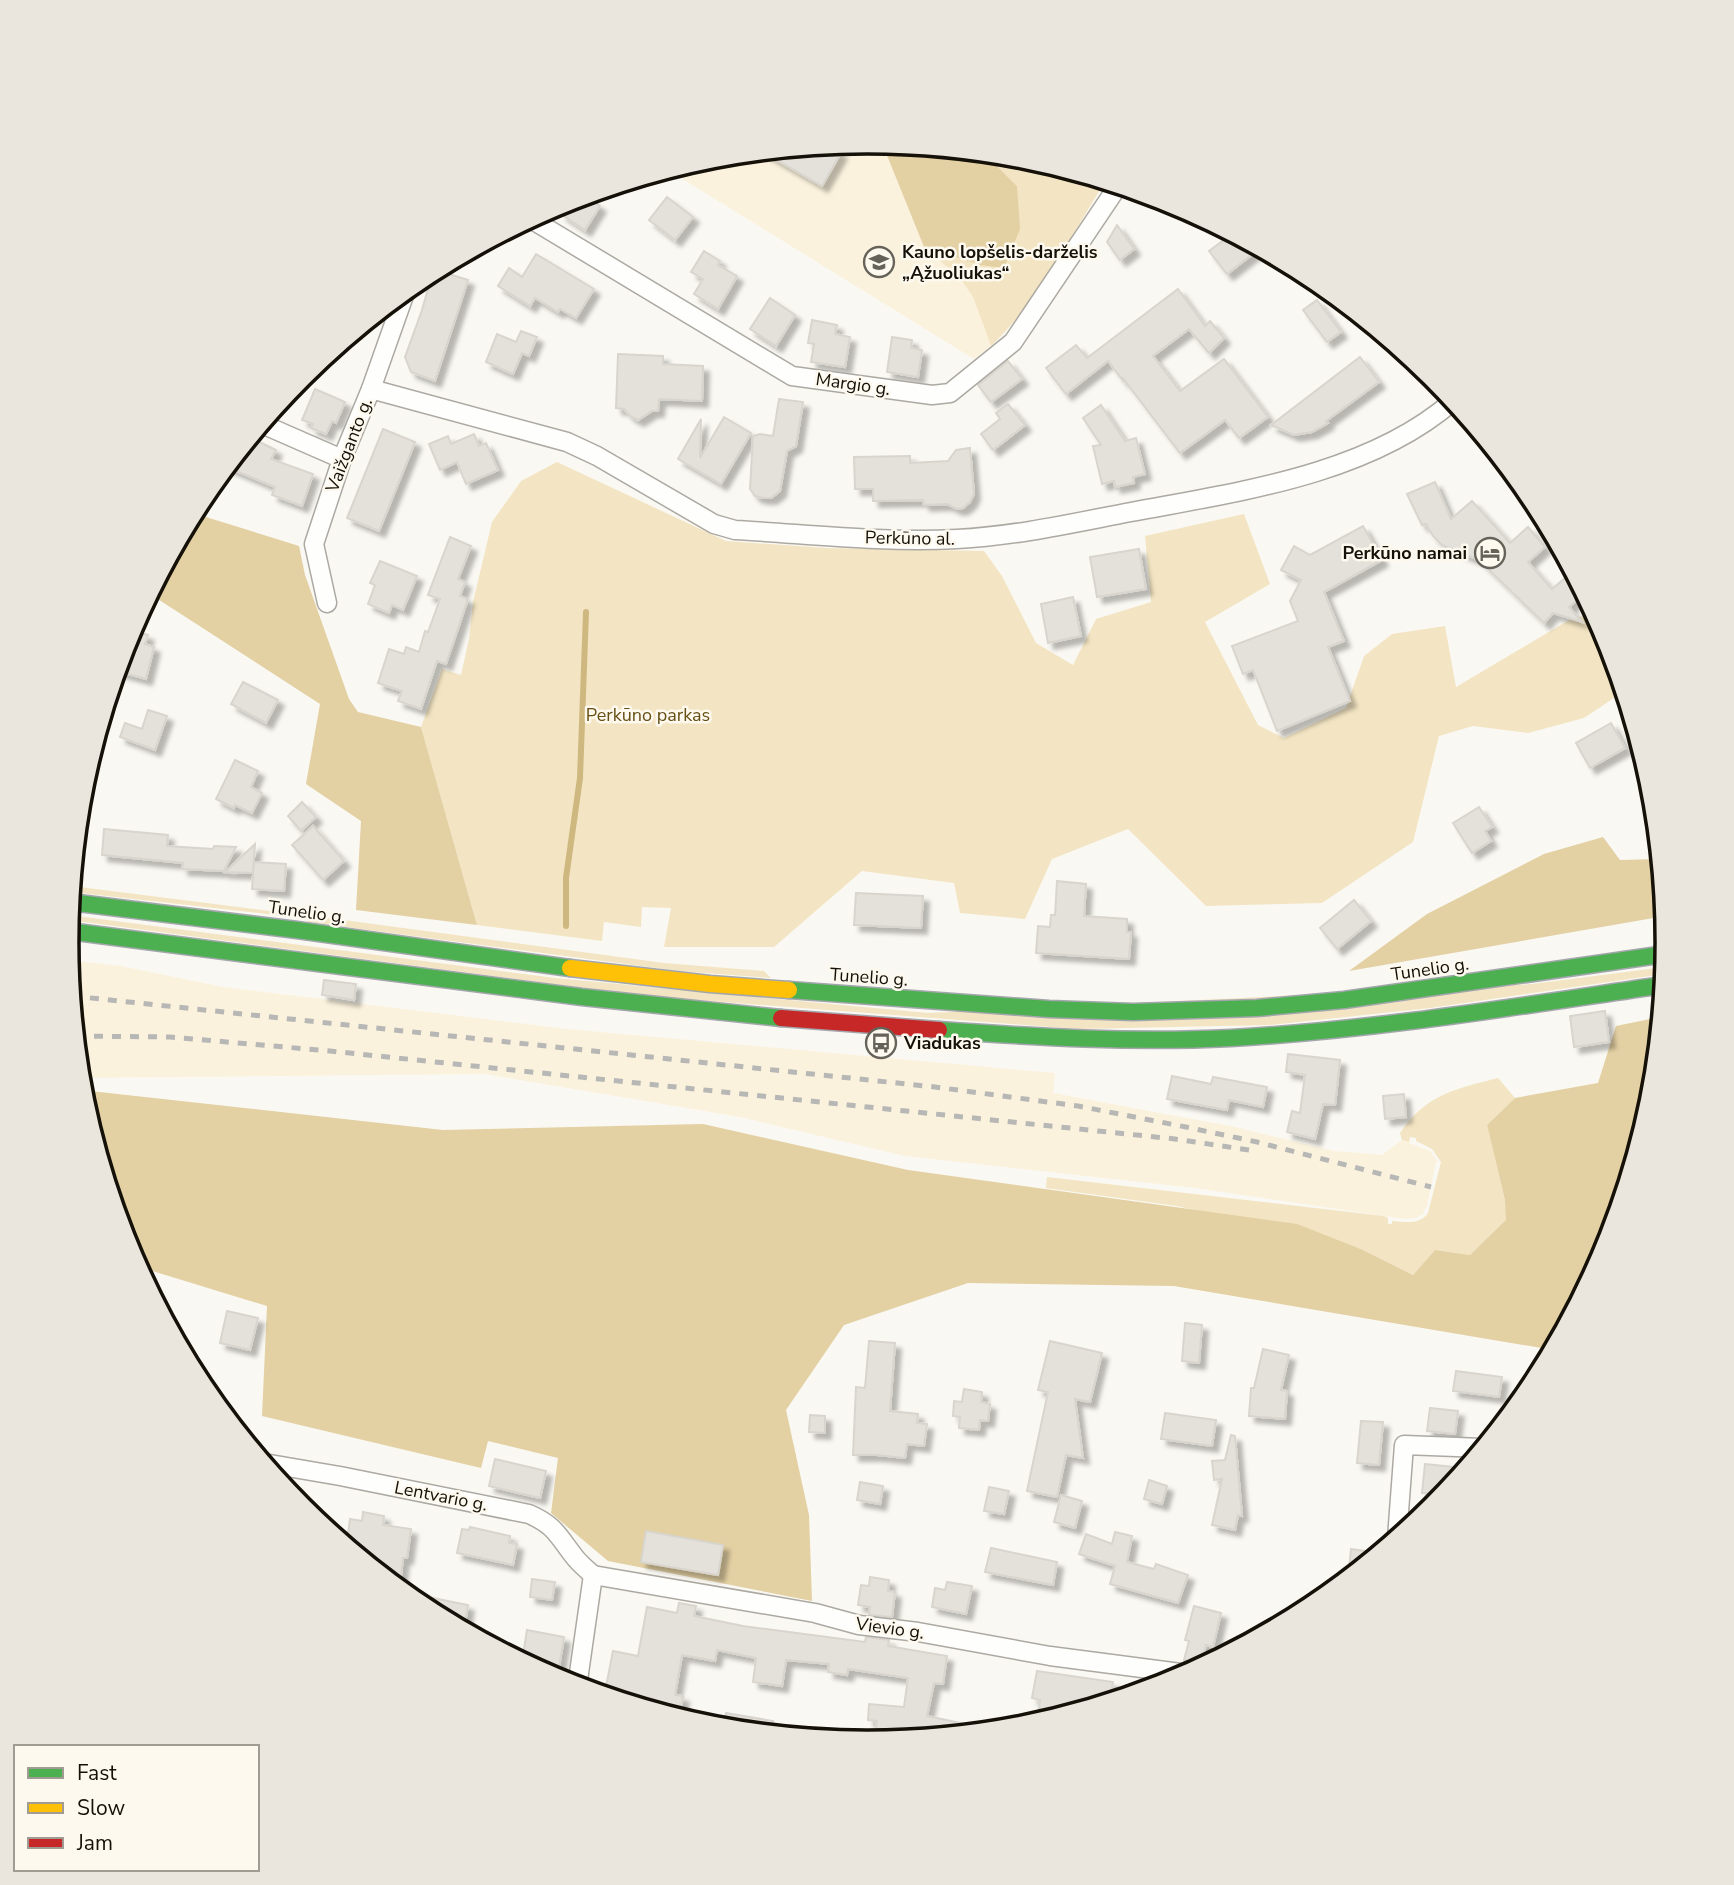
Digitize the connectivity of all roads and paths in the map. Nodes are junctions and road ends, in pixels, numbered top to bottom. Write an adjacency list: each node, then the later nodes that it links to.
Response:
1 (1113, 194): 2 (street, Margio g.)
2 (541, 225)
3 (400, 308): 4 (street, Vaižganto g.)
4 (371, 389): 5 (street, Perkūno al.); 7 (street, Vaižganto g.)
5 (1445, 407)
6 (270, 428): 7 (street)
7 (342, 459): 8 (street, Vaižganto g.)
8 (327, 603)
9 (80, 903): 11 (main road, Tunelio g.)
10 (79, 932): 12 (main road)
11 (1655, 956)
12 (1654, 986)
13 (1472, 1448): 15 (street)
14 (277, 1465): 16 (street, Lentvario g.)
15 (1398, 1525)
16 (593, 1575): 17 (street, Vievio g.); 18 (street)
17 (1168, 1671)
18 (579, 1676)

